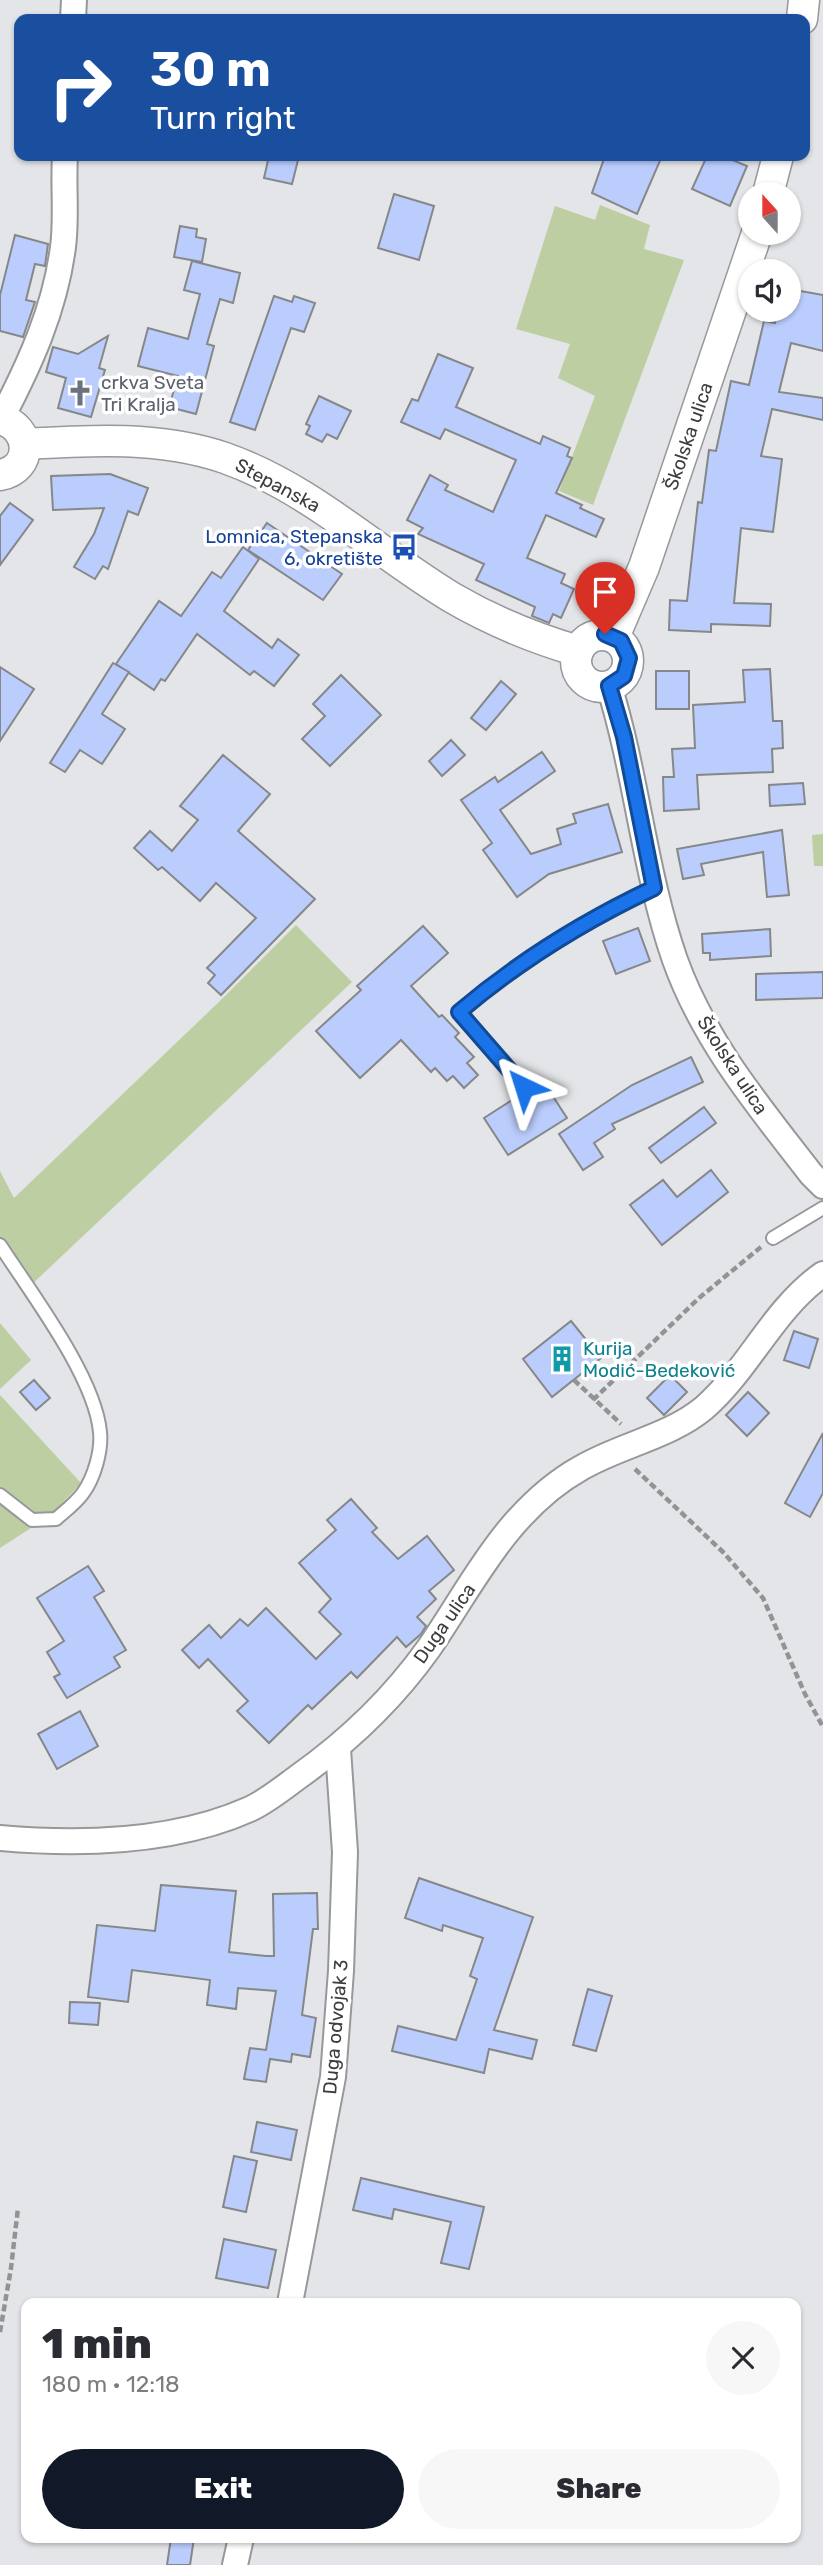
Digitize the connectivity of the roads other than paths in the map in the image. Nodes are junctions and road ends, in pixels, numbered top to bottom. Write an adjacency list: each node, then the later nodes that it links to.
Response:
1 (65, 161): 5 (street)
2 (777, 161): 3 (street)
3 (771, 182)
4 (753, 245): 8 (street, Školska ulica)
5 (1, 419): 6 (street)
6 (25, 444): 7 (street); 9 (street, Stepanska)
7 (0, 475)
8 (614, 637): 9 (street); 10 (street)
9 (578, 651): 10 (street)
10 (609, 686): 11 (street, Školska ulica)
11 (654, 888): 12 (lane); 13 (street, Školska ulica)
12 (524, 1087)
13 (823, 1185)
14 (823, 1208): 15 (lane)
15 (773, 1238)
16 (0, 1245): 18 (lane)
17 (823, 1274): 19 (street, Duga ulica)
18 (0, 1495)
19 (338, 1749): 20 (street, Duga ulica); 21 (street, Duga odvojak 3)
20 (0, 1838)
21 (291, 2298)
22 (240, 2543): 23 (street)
23 (235, 2565)

